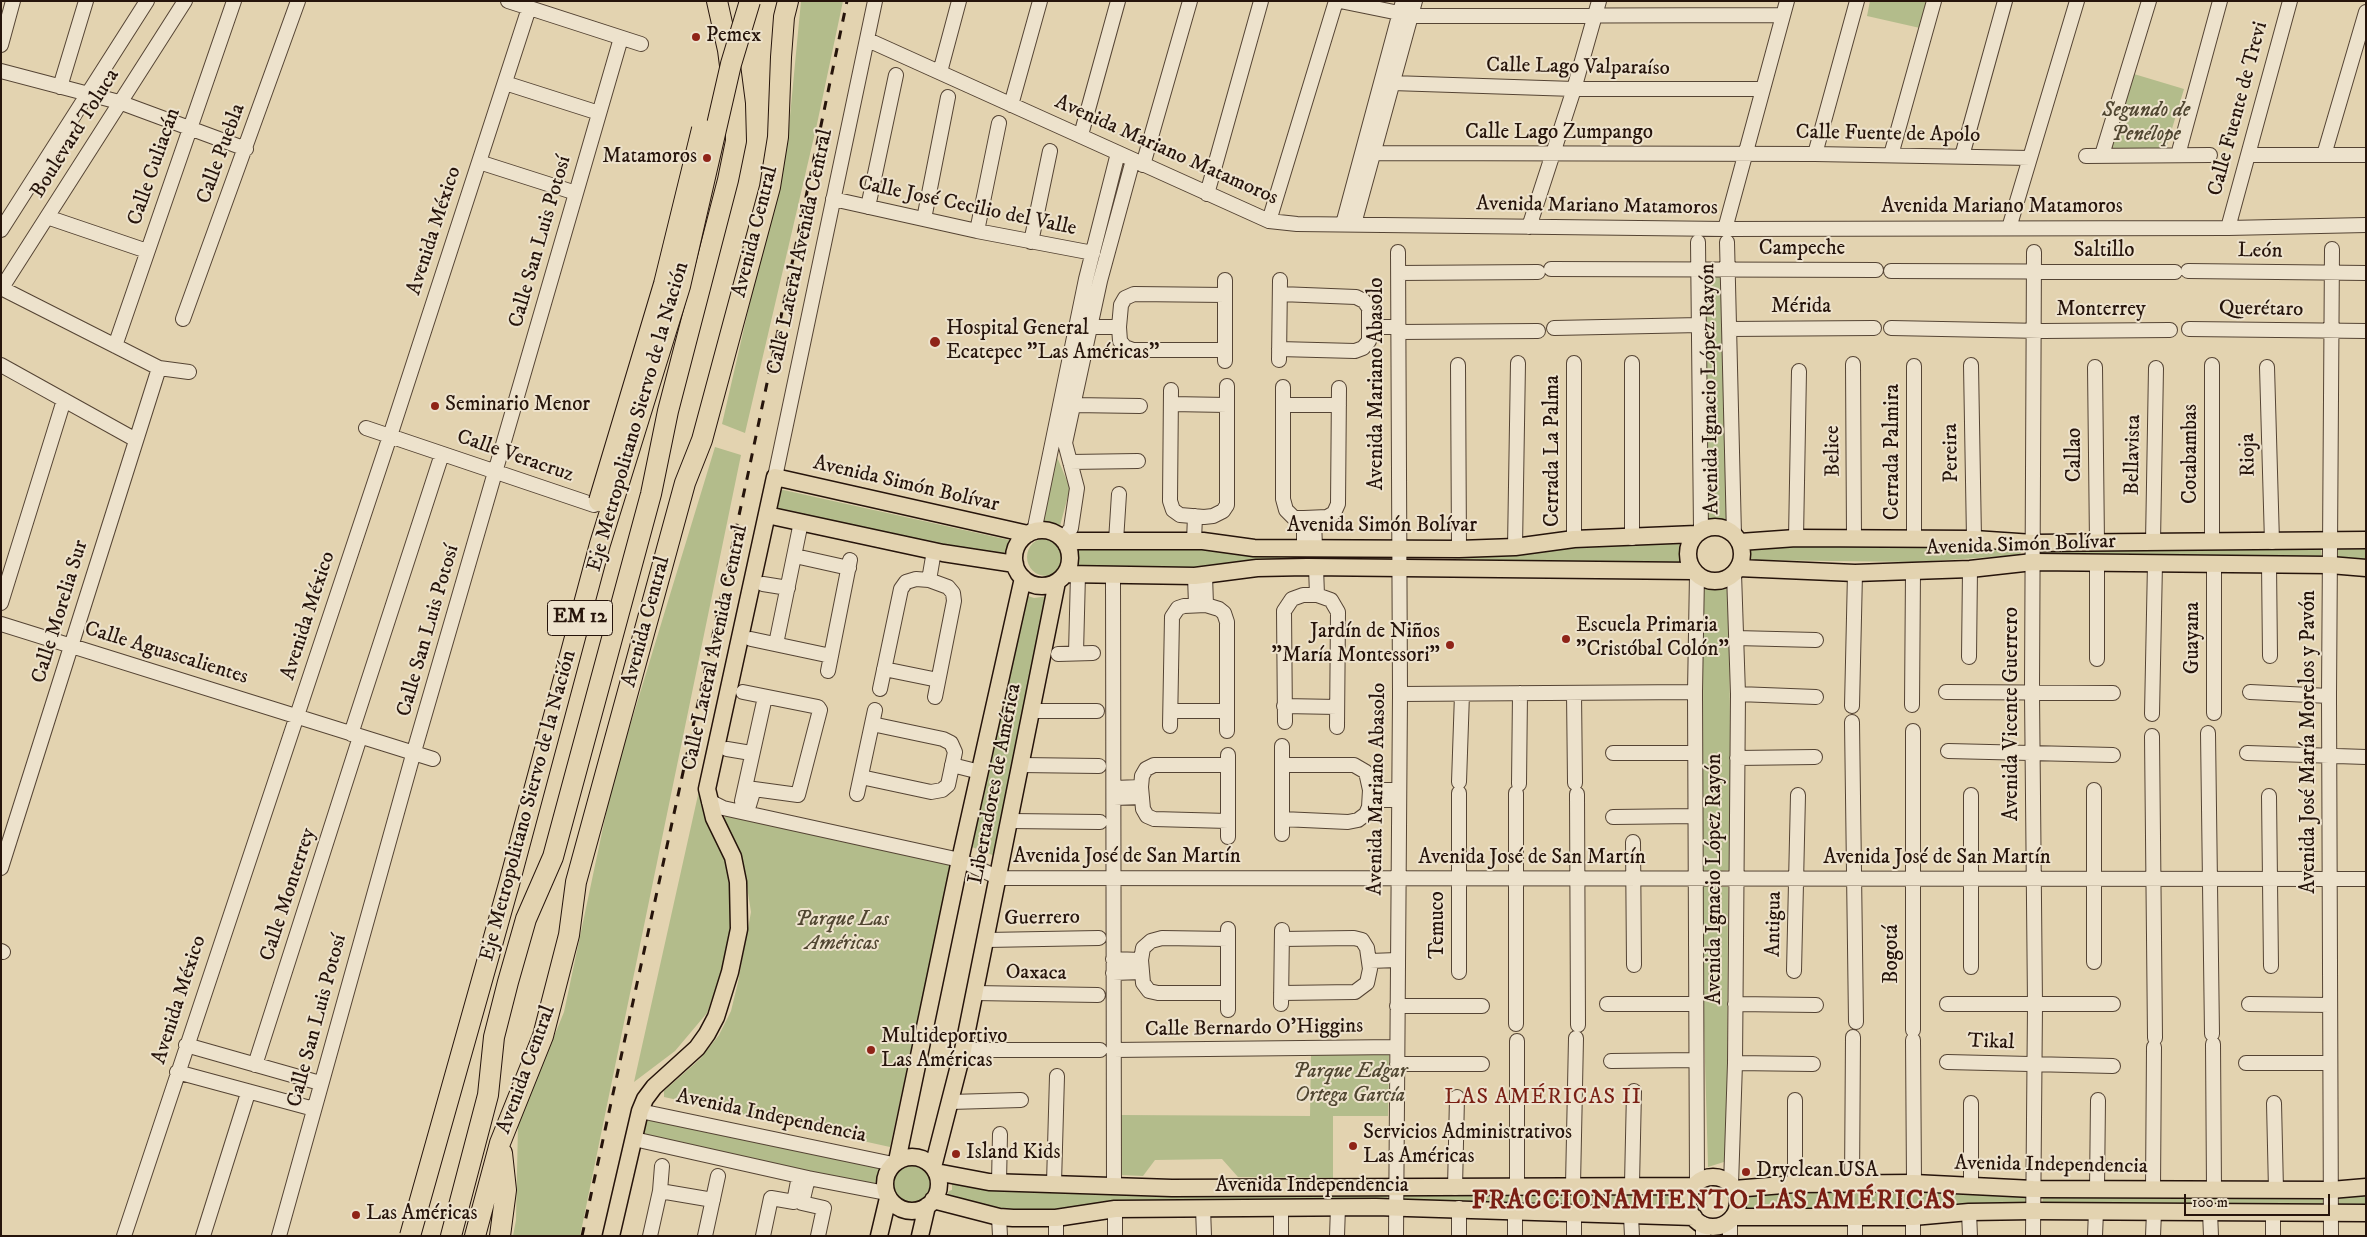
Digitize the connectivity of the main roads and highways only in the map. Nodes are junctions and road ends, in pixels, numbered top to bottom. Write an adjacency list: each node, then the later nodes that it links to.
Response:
1 (717, 1): 31 (highway, Avenida Central)
2 (736, 1): 29 (highway, Eje Metropolitano Siervo de la Nación / EM 12, bridge)
3 (750, 1): 30 (highway, Eje Metropolitano Siervo de la Nación / EM 12, bridge)
4 (788, 1): 18 (highway, Avenida Central)
5 (775, 477): 6 (main road, Calle Lateral Avenida Central); 8 (main road, Avenida Simón Bolívar)
6 (767, 515): 12 (main road); 34 (main road, Calle Lateral Avenida Central)
7 (1699, 532): 9 (main road); 11 (main road, Avenida Simón Bolívar); 15 (main road)
8 (1031, 533): 11 (main road); 12 (main road)
9 (1737, 538): 10 (main road, Avenida Simón Bolívar); 14 (main road)
10 (2366, 540)
11 (1065, 542): 16 (main road)
12 (1015, 564): 17 (main road)
13 (2366, 568): 14 (main road, Avenida Simón Bolívar)
14 (1736, 571): 15 (main road)
15 (1695, 572): 16 (main road, Avenida Simón Bolívar)
16 (1067, 577): 17 (main road); 20 (main road, Libertadores de América)
17 (1023, 578): 19 (main road, Libertadores de América)
18 (500, 1143): 32 (highway, Avenida Central); 33 (highway)
19 (895, 1162): 20 (main road); 24 (main road)
20 (935, 1170): 21 (main road, Avenida Independencia); 25 (main road)
21 (1696, 1184): 22 (main road); 28 (main road)
22 (1733, 1186): 23 (main road, Avenida Independencia); 27 (main road)
23 (2366, 1187)
24 (887, 1195): 25 (main road); 35 (main road)
25 (930, 1203): 28 (main road, Avenida Independencia); 36 (main road)
26 (2366, 1213): 27 (main road, Avenida Independencia)
27 (1731, 1224): 28 (main road)
28 (1700, 1226)
29 (396, 1236)
30 (410, 1236)
31 (451, 1236)
32 (475, 1236)
33 (500, 1236)
34 (611, 1236)
35 (880, 1236)
36 (920, 1236)

